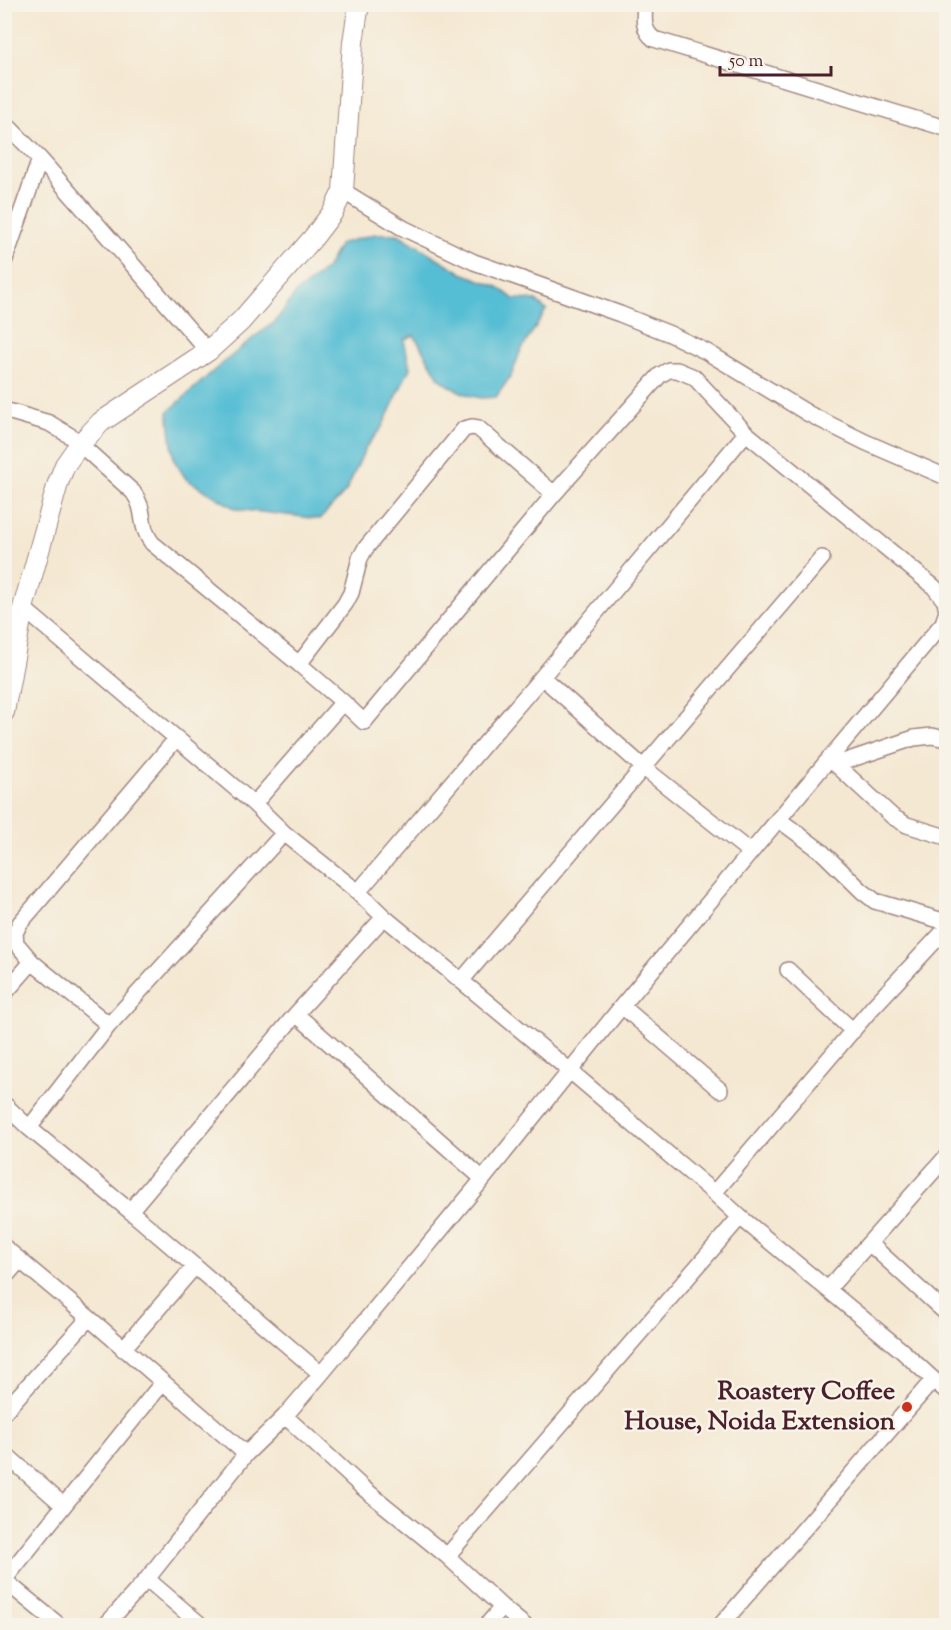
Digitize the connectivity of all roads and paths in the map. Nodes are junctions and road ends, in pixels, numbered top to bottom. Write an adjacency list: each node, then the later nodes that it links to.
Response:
1 (359, 4): 6 (street)
2 (645, 4): 4 (street)
3 (4, 122): 5 (street)
4 (945, 128)
5 (40, 159): 7 (street); 8 (street)
6 (343, 191): 8 (street); 12 (street)
7 (4, 262)
8 (208, 351): 11 (street)
9 (4, 410): 11 (street)
10 (746, 433): 13 (street); 15 (street); 19 (street)
11 (79, 445): 16 (street); 18 (street)
12 (946, 477)
13 (554, 494): 18 (street); 20 (street)
14 (822, 558): 25 (street)
15 (946, 607)
16 (23, 608): 21 (street); 22 (street)
17 (946, 614): 24 (street)
18 (299, 664): 20 (street)
19 (542, 677): 25 (street); 31 (street)
20 (343, 702): 26 (street)
21 (4, 712)
22 (176, 739): 26 (street); 35 (street)
23 (946, 739): 24 (street)
24 (833, 761): 27 (street); 29 (street)
25 (644, 768): 30 (street); 37 (street)
26 (254, 804): 28 (street)
27 (778, 819): 30 (street); 33 (street)
28 (284, 832): 31 (street); 41 (street)
29 (946, 837)
30 (750, 852): 39 (street)
31 (358, 892): 32 (street)
32 (384, 917): 37 (street); 40 (street)
33 (946, 922)
34 (946, 929): 42 (street)
35 (32, 962): 38 (street); 41 (street)
36 (788, 970): 42 (street)
37 (461, 981): 43 (street)
38 (4, 994)
39 (622, 1006): 43 (street); 44 (street)
40 (296, 1014): 48 (street); 50 (street)
41 (109, 1025): 46 (street)
42 (853, 1031): 49 (street)
43 (569, 1070): 48 (street); 49 (street)
44 (720, 1090)
45 (4, 1104): 46 (street)
46 (29, 1128): 50 (street)
47 (946, 1157): 52 (street)
48 (483, 1179): 61 (street)
49 (714, 1193): 51 (street)
50 (130, 1211): 55 (street)
51 (740, 1217): 57 (street); 70 (street)
52 (869, 1243): 57 (street); 58 (street)
53 (4, 1247): 54 (street)
54 (20, 1260): 56 (street); 59 (street)
55 (195, 1266): 60 (street); 61 (street)
56 (4, 1278)
57 (828, 1289): 62 (street)
58 (946, 1314)
59 (89, 1317): 60 (street); 65 (street)
60 (123, 1349): 63 (street)
61 (321, 1374): 66 (street)
62 (933, 1380): 64 (street); 79 (street)
63 (163, 1382): 68 (street); 69 (street)
64 (946, 1391)
65 (4, 1412)
66 (285, 1416): 68 (street); 70 (street)
67 (4, 1453): 69 (street)
68 (246, 1454): 72 (street)
69 (63, 1505): 71 (street)
70 (447, 1556): 73 (street)
71 (5, 1580): 74 (street)
72 (147, 1580): 75 (street); 76 (street)
73 (502, 1607): 77 (street); 78 (street)
74 (60, 1626)
75 (105, 1626)
76 (202, 1626)
77 (486, 1626)
78 (525, 1626)
79 (720, 1626)

